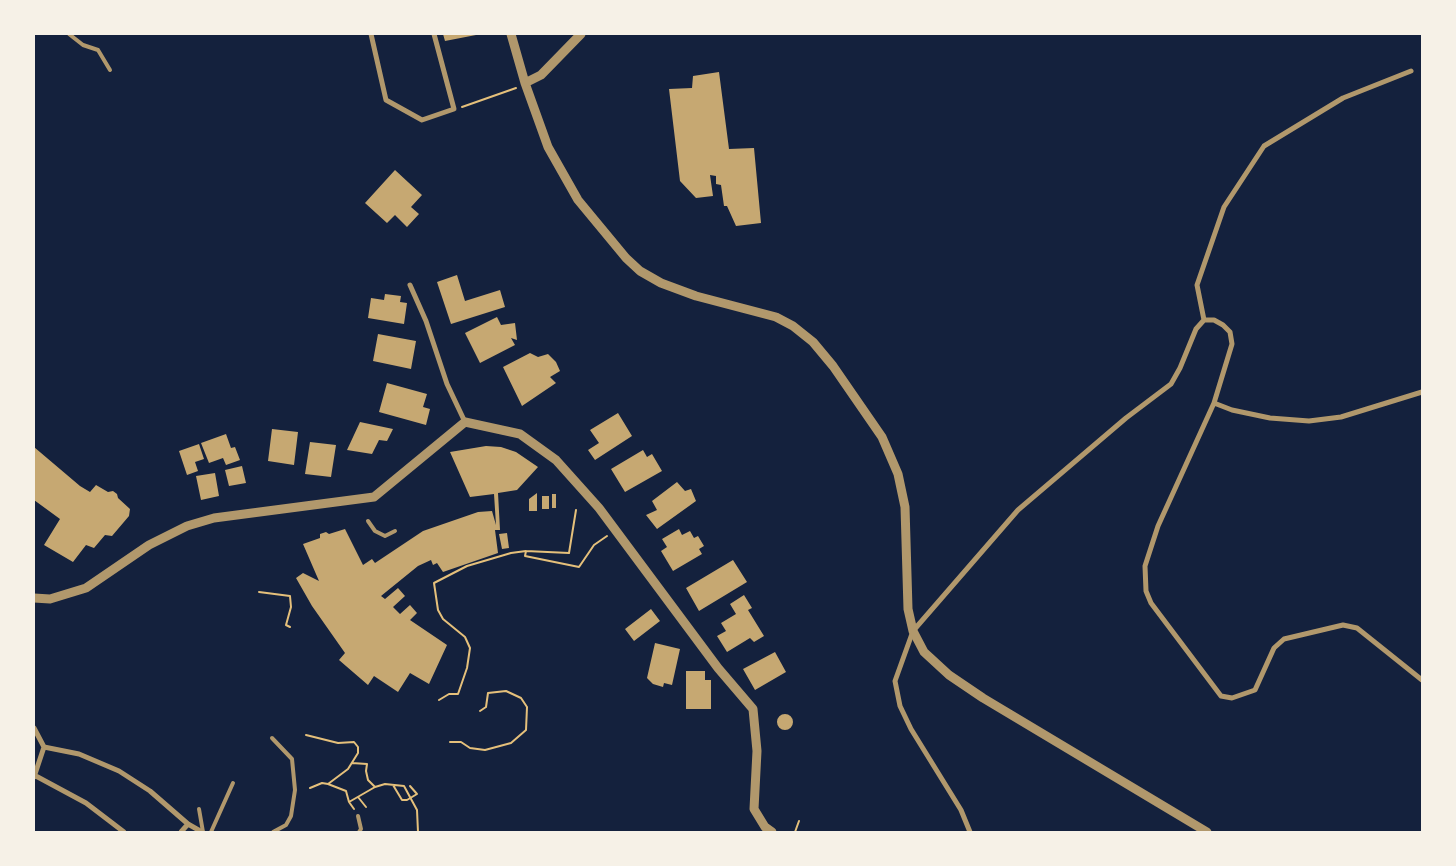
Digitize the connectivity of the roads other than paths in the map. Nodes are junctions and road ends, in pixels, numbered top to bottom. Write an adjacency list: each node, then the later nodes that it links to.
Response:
1 (69, 34): 6 (lane)
2 (370, 34): 3 (street)
3 (434, 34)
4 (512, 34): 8 (street)
5 (580, 34): 8 (street)
6 (110, 70)
7 (1410, 71): 10 (street)
8 (525, 83): 17 (street)
9 (410, 286): 13 (street)
10 (1204, 320): 12 (street); 17 (street)
11 (1422, 392): 12 (street)
12 (1214, 403): 18 (street)
13 (465, 422): 16 (street); 33 (street)
14 (368, 521): 15 (lane)
15 (394, 531)
16 (34, 598)
17 (913, 631): 34 (street); 35 (street)
18 (1422, 680)
19 (34, 728): 21 (street)
20 (272, 738): 31 (lane)
21 (44, 747): 22 (street); 26 (street)
22 (34, 776): 27 (street)
23 (233, 783): 30 (lane)
24 (199, 809): 29 (lane)
25 (358, 816): 32 (lane)
26 (188, 824): 28 (street); 29 (street)
27 (124, 832)
28 (181, 832)
29 (203, 832)
30 (212, 832)
31 (274, 832)
32 (359, 832)
33 (772, 832)
34 (970, 832)
35 (1207, 832)

